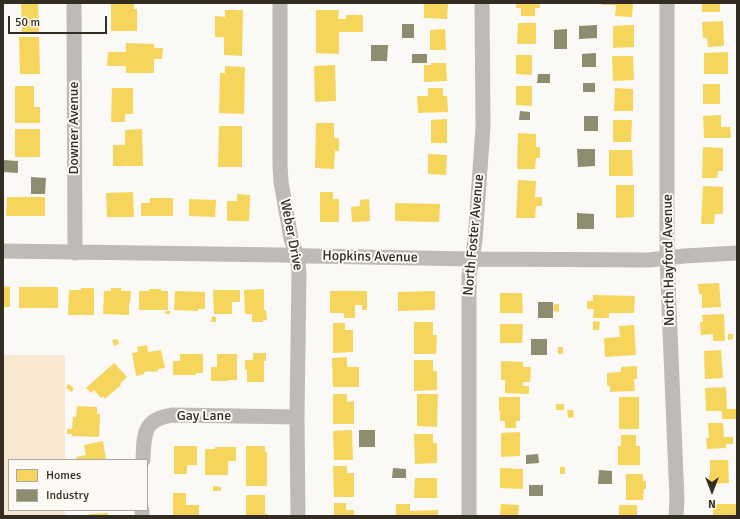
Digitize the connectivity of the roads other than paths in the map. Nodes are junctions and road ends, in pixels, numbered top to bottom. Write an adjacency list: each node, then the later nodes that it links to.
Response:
1 (74, 3): 6 (street, Downer Avenue)
2 (280, 3): 8 (street, Weber Drive)
3 (482, 3): 10 (street, North Foster Avenue)
4 (666, 3): 9 (street, North Hayford Avenue)
5 (3, 251): 6 (street, Hopkins Avenue)
6 (75, 253): 8 (street, Hopkins Avenue)
7 (737, 253): 9 (street, Hopkins Avenue)
8 (297, 256): 10 (street, Hopkins Avenue); 11 (street, Weber Drive)
9 (667, 258): 10 (street, Hopkins Avenue); 15 (street, North Hayford Avenue)
10 (471, 259): 14 (street, North Foster Avenue)
11 (297, 417): 12 (street, Gay Lane); 13 (street, Weber Drive)
12 (143, 459)
13 (298, 516)
14 (469, 516)
15 (676, 516)

